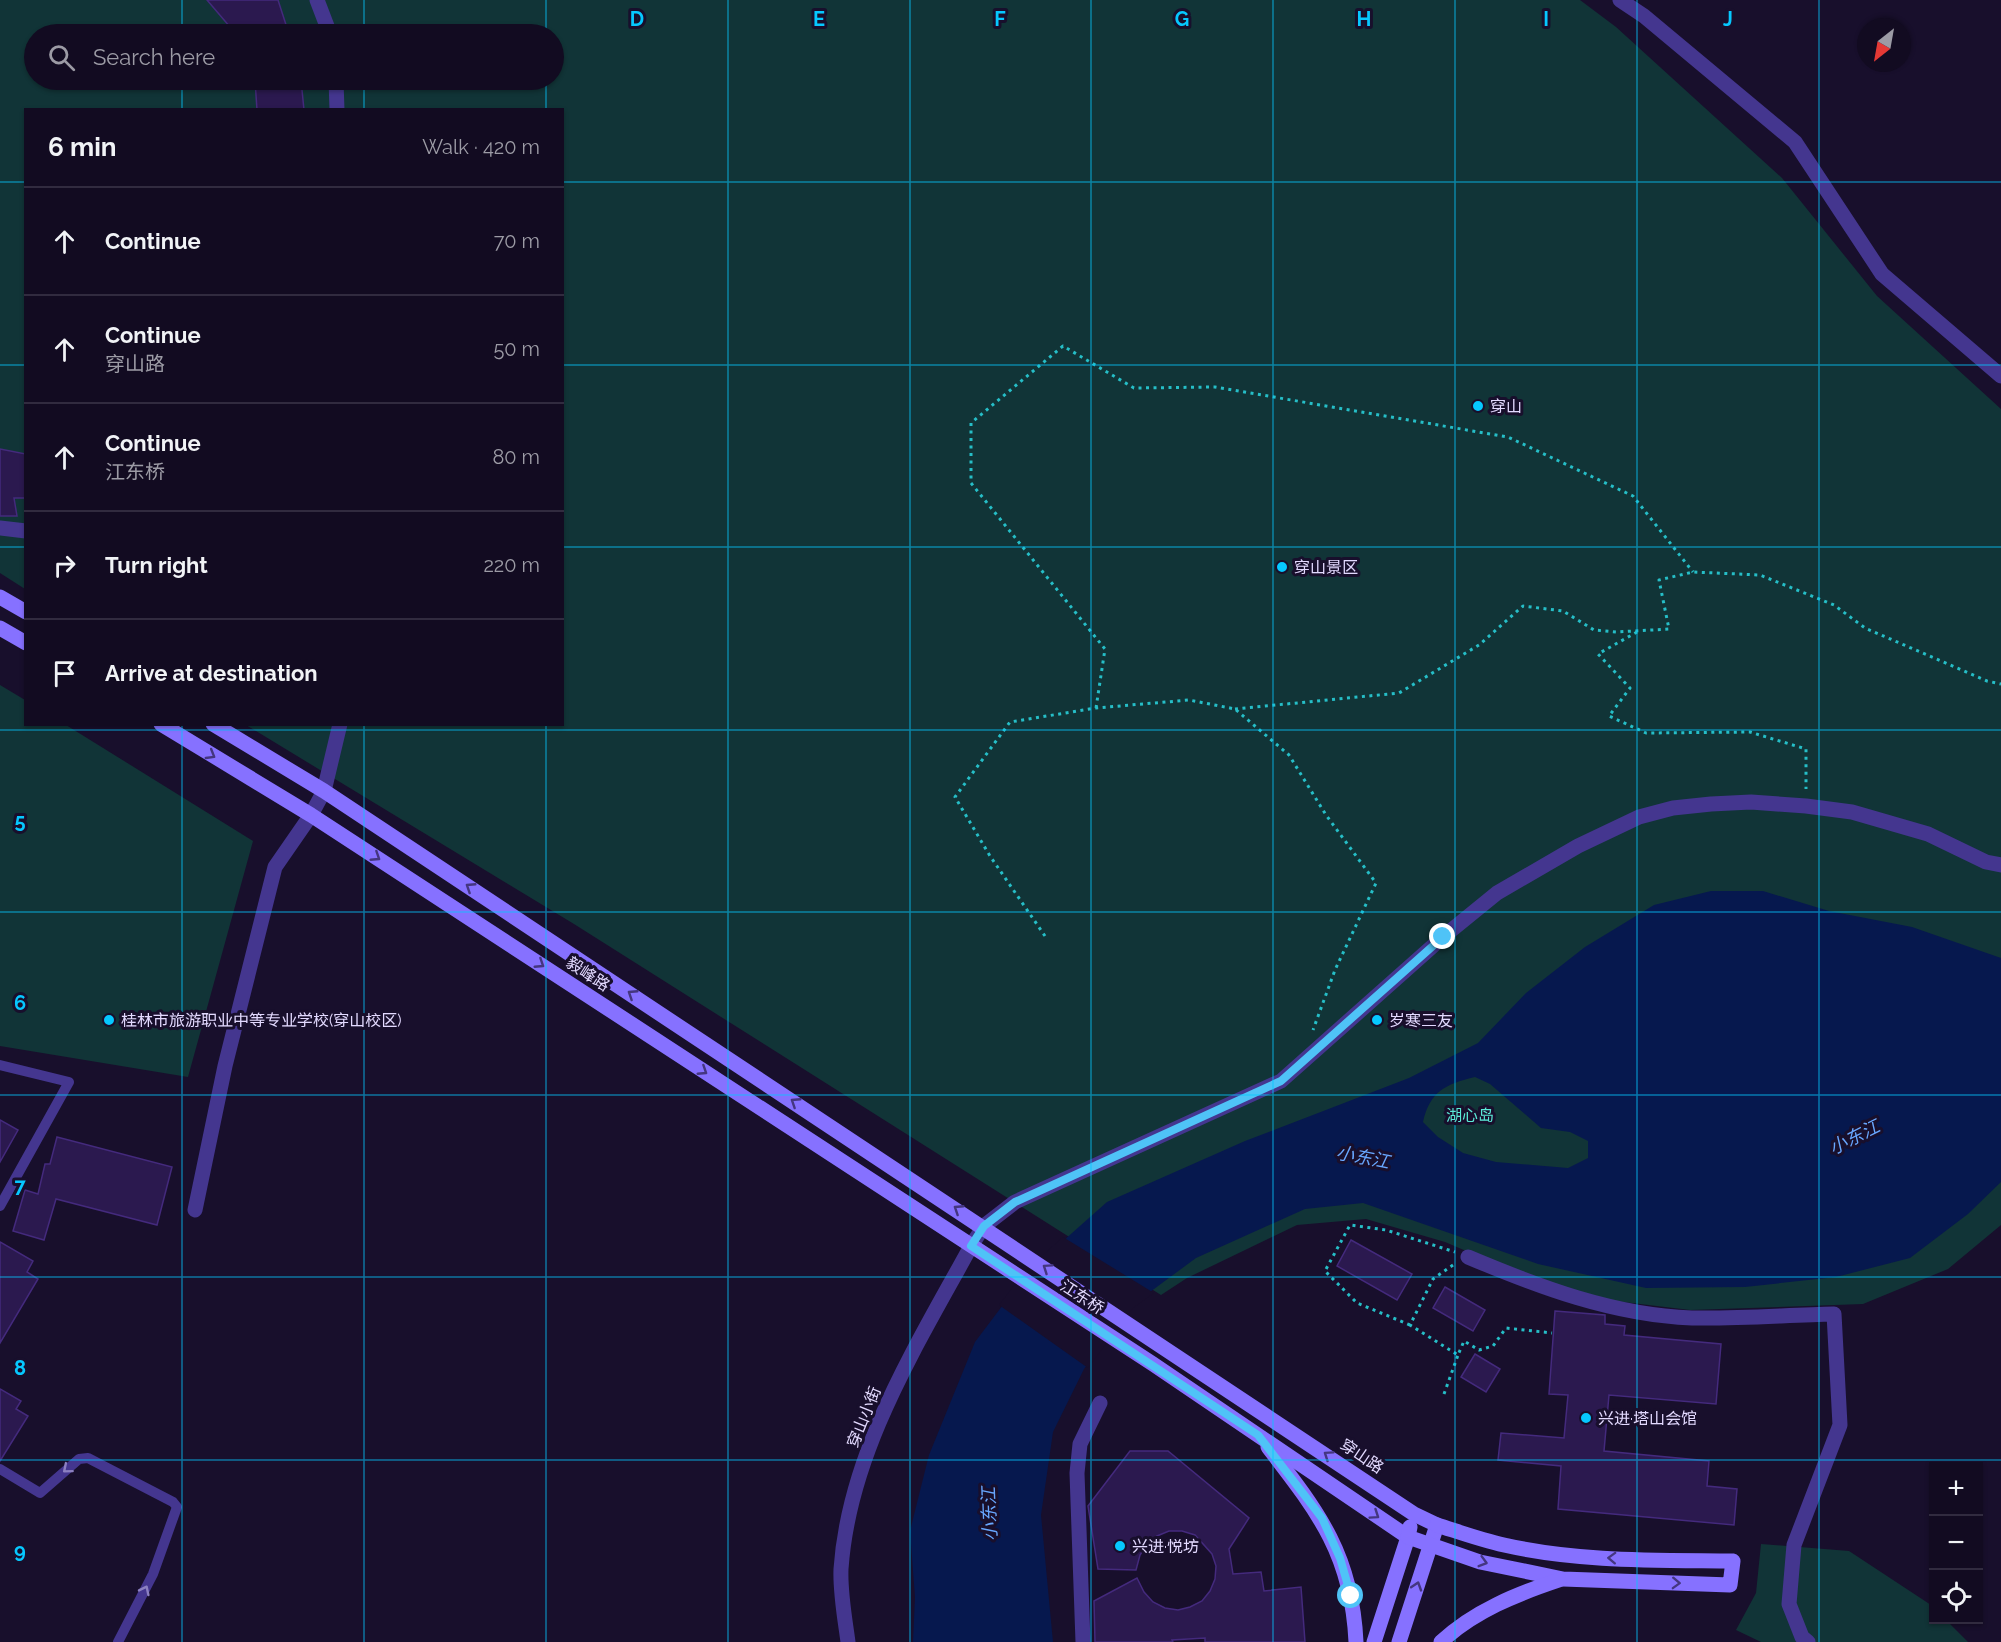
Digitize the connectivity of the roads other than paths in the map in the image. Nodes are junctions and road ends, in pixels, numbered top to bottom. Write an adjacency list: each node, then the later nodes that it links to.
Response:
1 (1620, 0): 6 (street)
2 (321, 4): 3 (street)
3 (327, 24)
4 (336, 90): 5 (street)
5 (337, 108)
6 (2001, 376)
7 (0, 528): 8 (street)
8 (24, 531)
9 (0, 597): 10 (main road)
10 (24, 611)
11 (0, 628): 12 (main road)
12 (24, 642)
13 (164, 726): 17 (main road, 毅峰路, one-way to 17)
14 (216, 726): 16 (main road, 毅峰路)
15 (340, 726): 16 (street)
16 (324, 791): 17 (street); 22 (main road, 毅峰路, one-way to 16)
17 (311, 815): 21 (street); 24 (main road, 毅峰路, one-way to 24)
18 (2001, 865): 22 (street, 穿山小街)
19 (0, 1065): 20 (lane)
20 (0, 1206)
21 (195, 1210)
22 (984, 1226): 23 (main road, 毅峰路); 24 (street, 穿山小街)
23 (1006, 1241): 27 (main road, 江东桥, one-way to 23)
24 (971, 1246): 26 (main road, 毅峰路); 37 (street, 穿山小街)
25 (1468, 1257): 43 (street)
26 (991, 1260): 29 (main road, 江东桥)
27 (1166, 1347): 31 (main road, 穿山路, one-way to 27)
28 (1100, 1403): 38 (street)
29 (1258, 1435): 33 (main road, one-way to 33); 39 (main road)
30 (0, 1469): 36 (lane, one-way to 30)
31 (1414, 1514): 32 (main road, 穿山路); 33 (main road)
32 (1437, 1525): 34 (main road); 35 (main road, 穿山路, one-way to 32)
33 (1408, 1537): 34 (main road); 40 (main road)
34 (1431, 1546): 35 (main road, one-way to 35); 41 (main road, one-way to 34)
35 (1563, 1579): 42 (main road)
36 (118, 1642)
37 (848, 1642)
38 (1083, 1642)
39 (1356, 1642)
40 (1374, 1642)
41 (1399, 1642)
42 (1441, 1642)
43 (1808, 1642)

